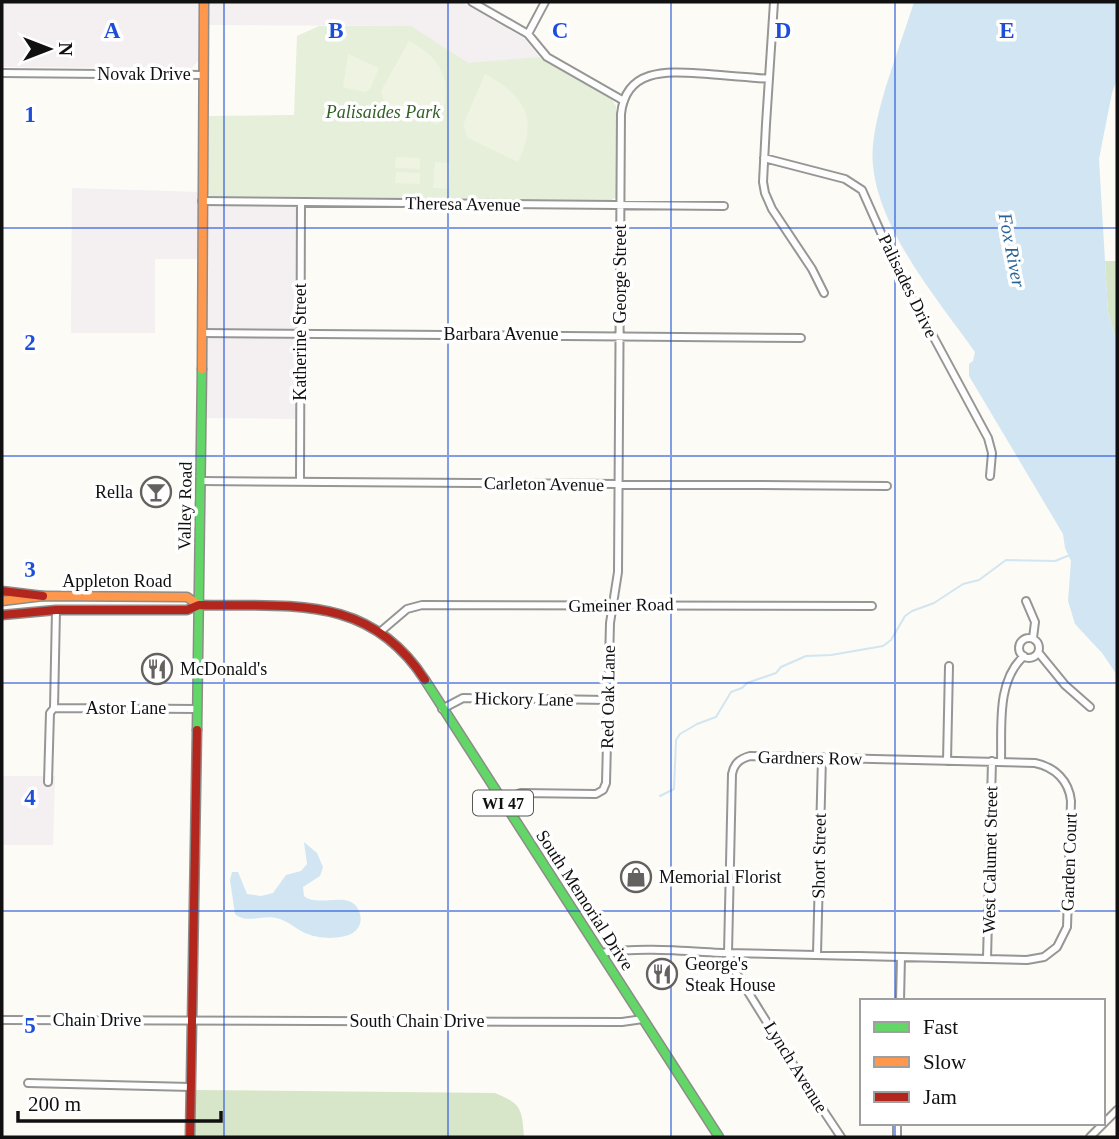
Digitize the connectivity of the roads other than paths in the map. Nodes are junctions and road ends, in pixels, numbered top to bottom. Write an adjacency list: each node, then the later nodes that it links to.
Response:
1 (204, 2): 7 (main road, Valley Road)
2 (472, 2): 5 (street)
3 (545, 2): 5 (street)
4 (774, 2): 8 (street)
5 (528, 34): 9 (street)
6 (2, 73): 7 (street, Novak Drive)
7 (203, 75): 11 (main road, Valley Road)
8 (769, 79): 9 (street); 10 (street)
9 (624, 102): 13 (street, George Street)
10 (764, 158): 15 (street); 20 (street, Palisades Drive)
11 (202, 201): 12 (street, Theresa Avenue); 16 (main road, Valley Road)
12 (301, 202): 13 (street, Theresa Avenue); 17 (street, Katherine Street)
13 (621, 206): 14 (street, Theresa Avenue); 18 (street, George Street)
14 (724, 206)
15 (824, 293)
16 (202, 333): 17 (street, Barbara Avenue); 21 (main road, Valley Road)
17 (300, 334): 18 (street, Barbara Avenue); 22 (street, Katherine Street)
18 (620, 335): 19 (street, Barbara Avenue); 23 (street, George Street)
19 (801, 338)
20 (990, 475)
21 (201, 481): 22 (street, Carleton Avenue); 30 (main road, Valley Road)
22 (300, 482): 23 (street, Carleton Avenue)
23 (618, 485): 24 (street, Carleton Avenue); 29 (street, George Street)
24 (887, 486)
25 (2, 592): 26 (main road)
26 (43, 596): 27 (main road, Appleton Road); 30 (main road, Appleton Road / WI 47)
27 (2, 601)
28 (1026, 601): 35 (street)
29 (613, 604): 31 (street, Gmeiner Road); 34 (street, Gmeiner Road); 39 (street, Red Oak Lane)
30 (199, 605): 32 (main road, Appleton Road / WI 47); 34 (main road, South Memorial Drive / WI 47); 42 (main road, Valley Road)
31 (872, 606)
32 (56, 610): 33 (main road, Appleton Road / WI 47); 41 (street)
33 (2, 615)
34 (380, 632): 43 (main road, South Memorial Drive / WI 47)
35 (1033, 638): 36 (street); 37 (street)
36 (1038, 652): 37 (street); 40 (street)
37 (1024, 656): 47 (street)
38 (949, 666): 45 (street)
39 (608, 700): 43 (street, Hickory Lane); 49 (street, Red Oak Lane)
40 (1090, 707)
41 (54, 708): 42 (street, Astor Lane); 48 (street)
42 (197, 709): 58 (main road, Valley Road)
43 (443, 709): 49 (main road, South Memorial Drive / WI 47)
44 (822, 757): 45 (street, Gardners Row); 51 (street, Gardners Row); 52 (street, Short Street)
45 (947, 761): 46 (street, Gardners Row)
46 (992, 761): 47 (street, Garden Court); 54 (street, West Calumet Street)
47 (1001, 761): 54 (street, Garden Court)
48 (48, 782)
49 (501, 800): 50 (main road, South Memorial Drive / WI 47)
50 (601, 953): 51 (street); 56 (main road, South Memorial Drive / WI 47)
51 (728, 953): 52 (street); 63 (street, Lynch Avenue)
52 (817, 954): 53 (street)
53 (901, 957): 54 (street); 55 (street)
54 (987, 959)
55 (900, 999)
56 (643, 1019): 58 (street, South Chain Drive); 62 (main road, South Memorial Drive / WI 47)
57 (2, 1020): 58 (street, Chain Drive)
58 (192, 1020): 60 (main road, Valley Road)
59 (28, 1083): 60 (street)
60 (191, 1087): 61 (main road, Valley Road)
61 (190, 1137)
62 (719, 1137)
63 (841, 1137)

